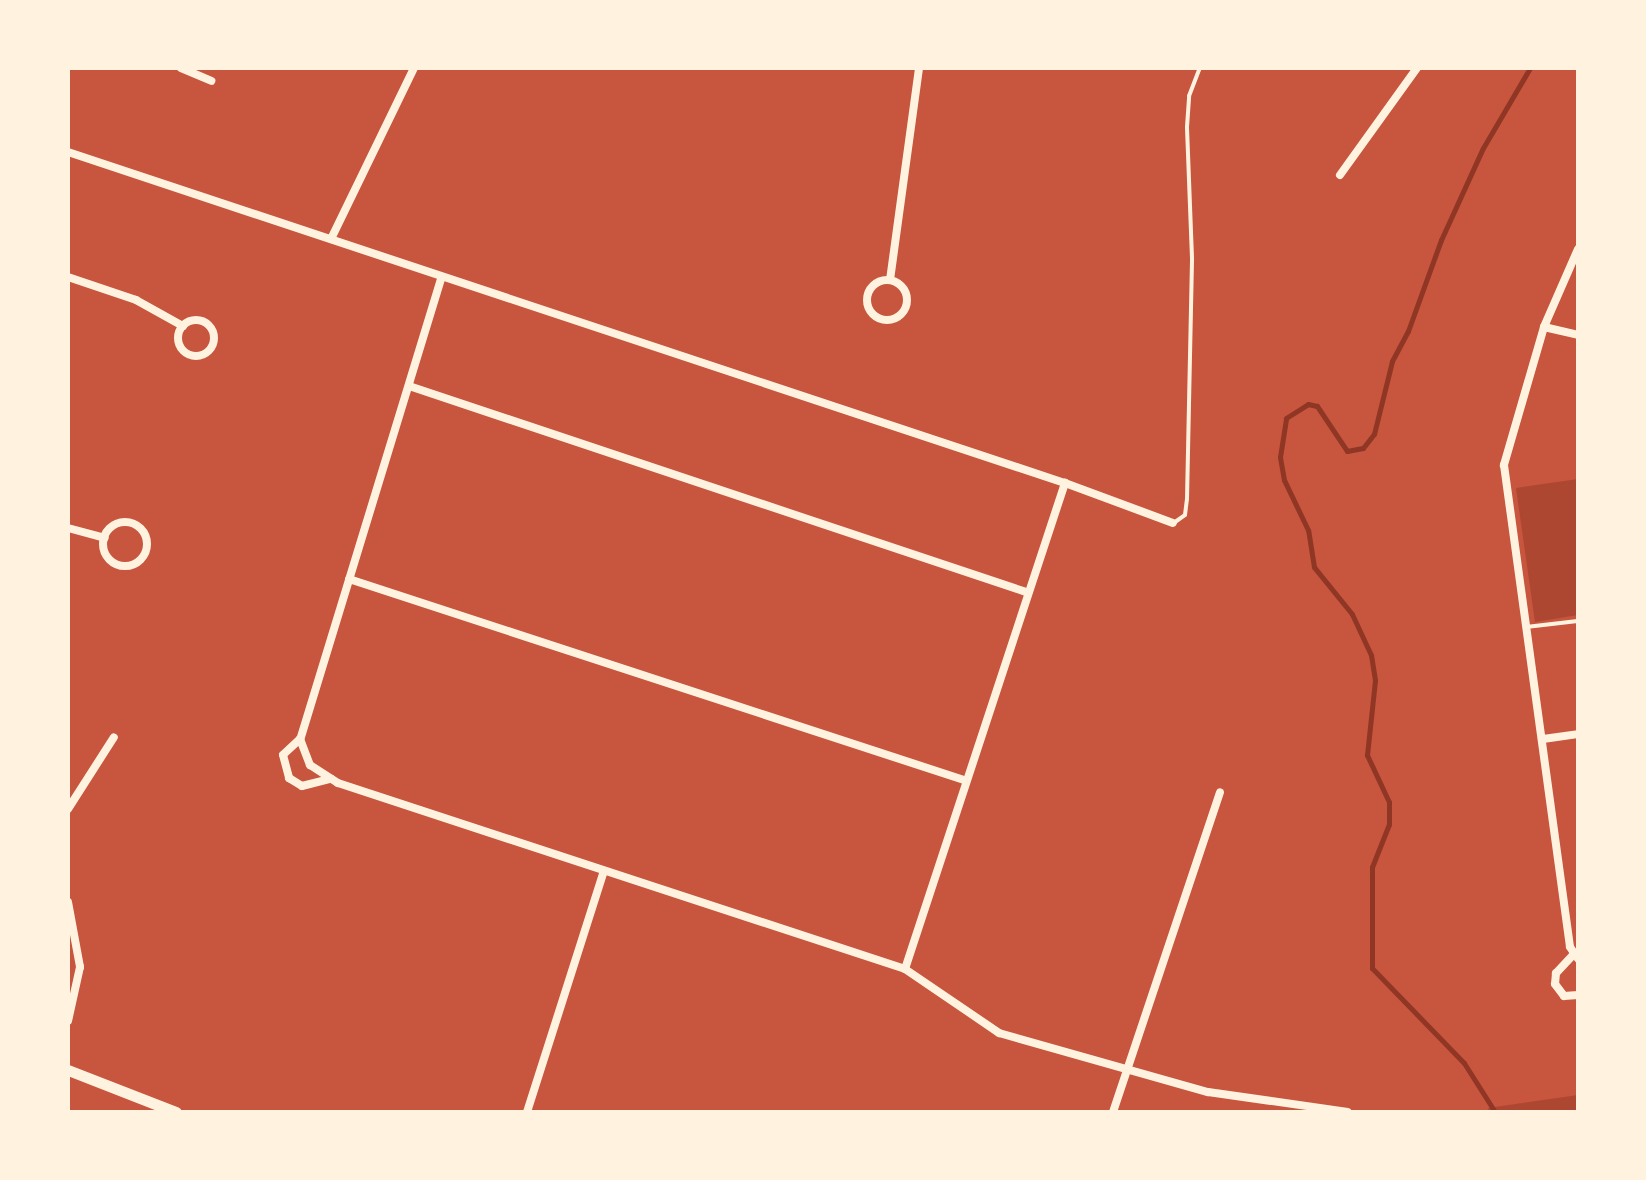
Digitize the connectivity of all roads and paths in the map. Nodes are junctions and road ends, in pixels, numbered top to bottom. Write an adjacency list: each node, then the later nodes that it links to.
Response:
1 (181, 68): 6 (street)
2 (414, 68): 9 (street)
3 (919, 68): 13 (street)
4 (1200, 68): 19 (lane)
5 (1417, 68): 8 (street)
6 (211, 81)
7 (68, 152): 9 (street)
8 (1340, 175)
9 (331, 239): 12 (street)
10 (1578, 249): 15 (street)
11 (68, 277): 14 (street)
12 (441, 279): 17 (street); 18 (street)
13 (890, 280): 13 (street)
14 (183, 326): 14 (street)
15 (1544, 327): 16 (street); 25 (street)
16 (1578, 335)
17 (412, 387): 22 (street); 23 (street)
18 (1065, 483): 19 (street); 23 (street)
19 (1173, 523)
20 (68, 528): 21 (street)
21 (105, 538): 21 (street)
22 (349, 579): 28 (street); 31 (street)
23 (1026, 592): 31 (street)
24 (1578, 621): 25 (lane)
25 (1526, 627): 29 (street)
26 (1578, 734): 29 (street)
27 (114, 737): 33 (street)
28 (300, 739): 30 (street); 30 (street)
29 (1543, 739): 36 (street)
30 (331, 779): 34 (street)
31 (964, 780): 37 (street)
32 (1220, 792): 41 (street)
33 (68, 809)
34 (603, 874): 37 (street); 43 (street)
35 (68, 902): 39 (street)
36 (1576, 957): 38 (street)
37 (905, 969): 41 (street)
38 (1578, 995)
39 (68, 1021)
40 (68, 1070): 42 (main road)
41 (1126, 1073): 44 (street); 45 (street)
42 (176, 1112)
43 (527, 1112)
44 (1113, 1112)
45 (1348, 1112)

